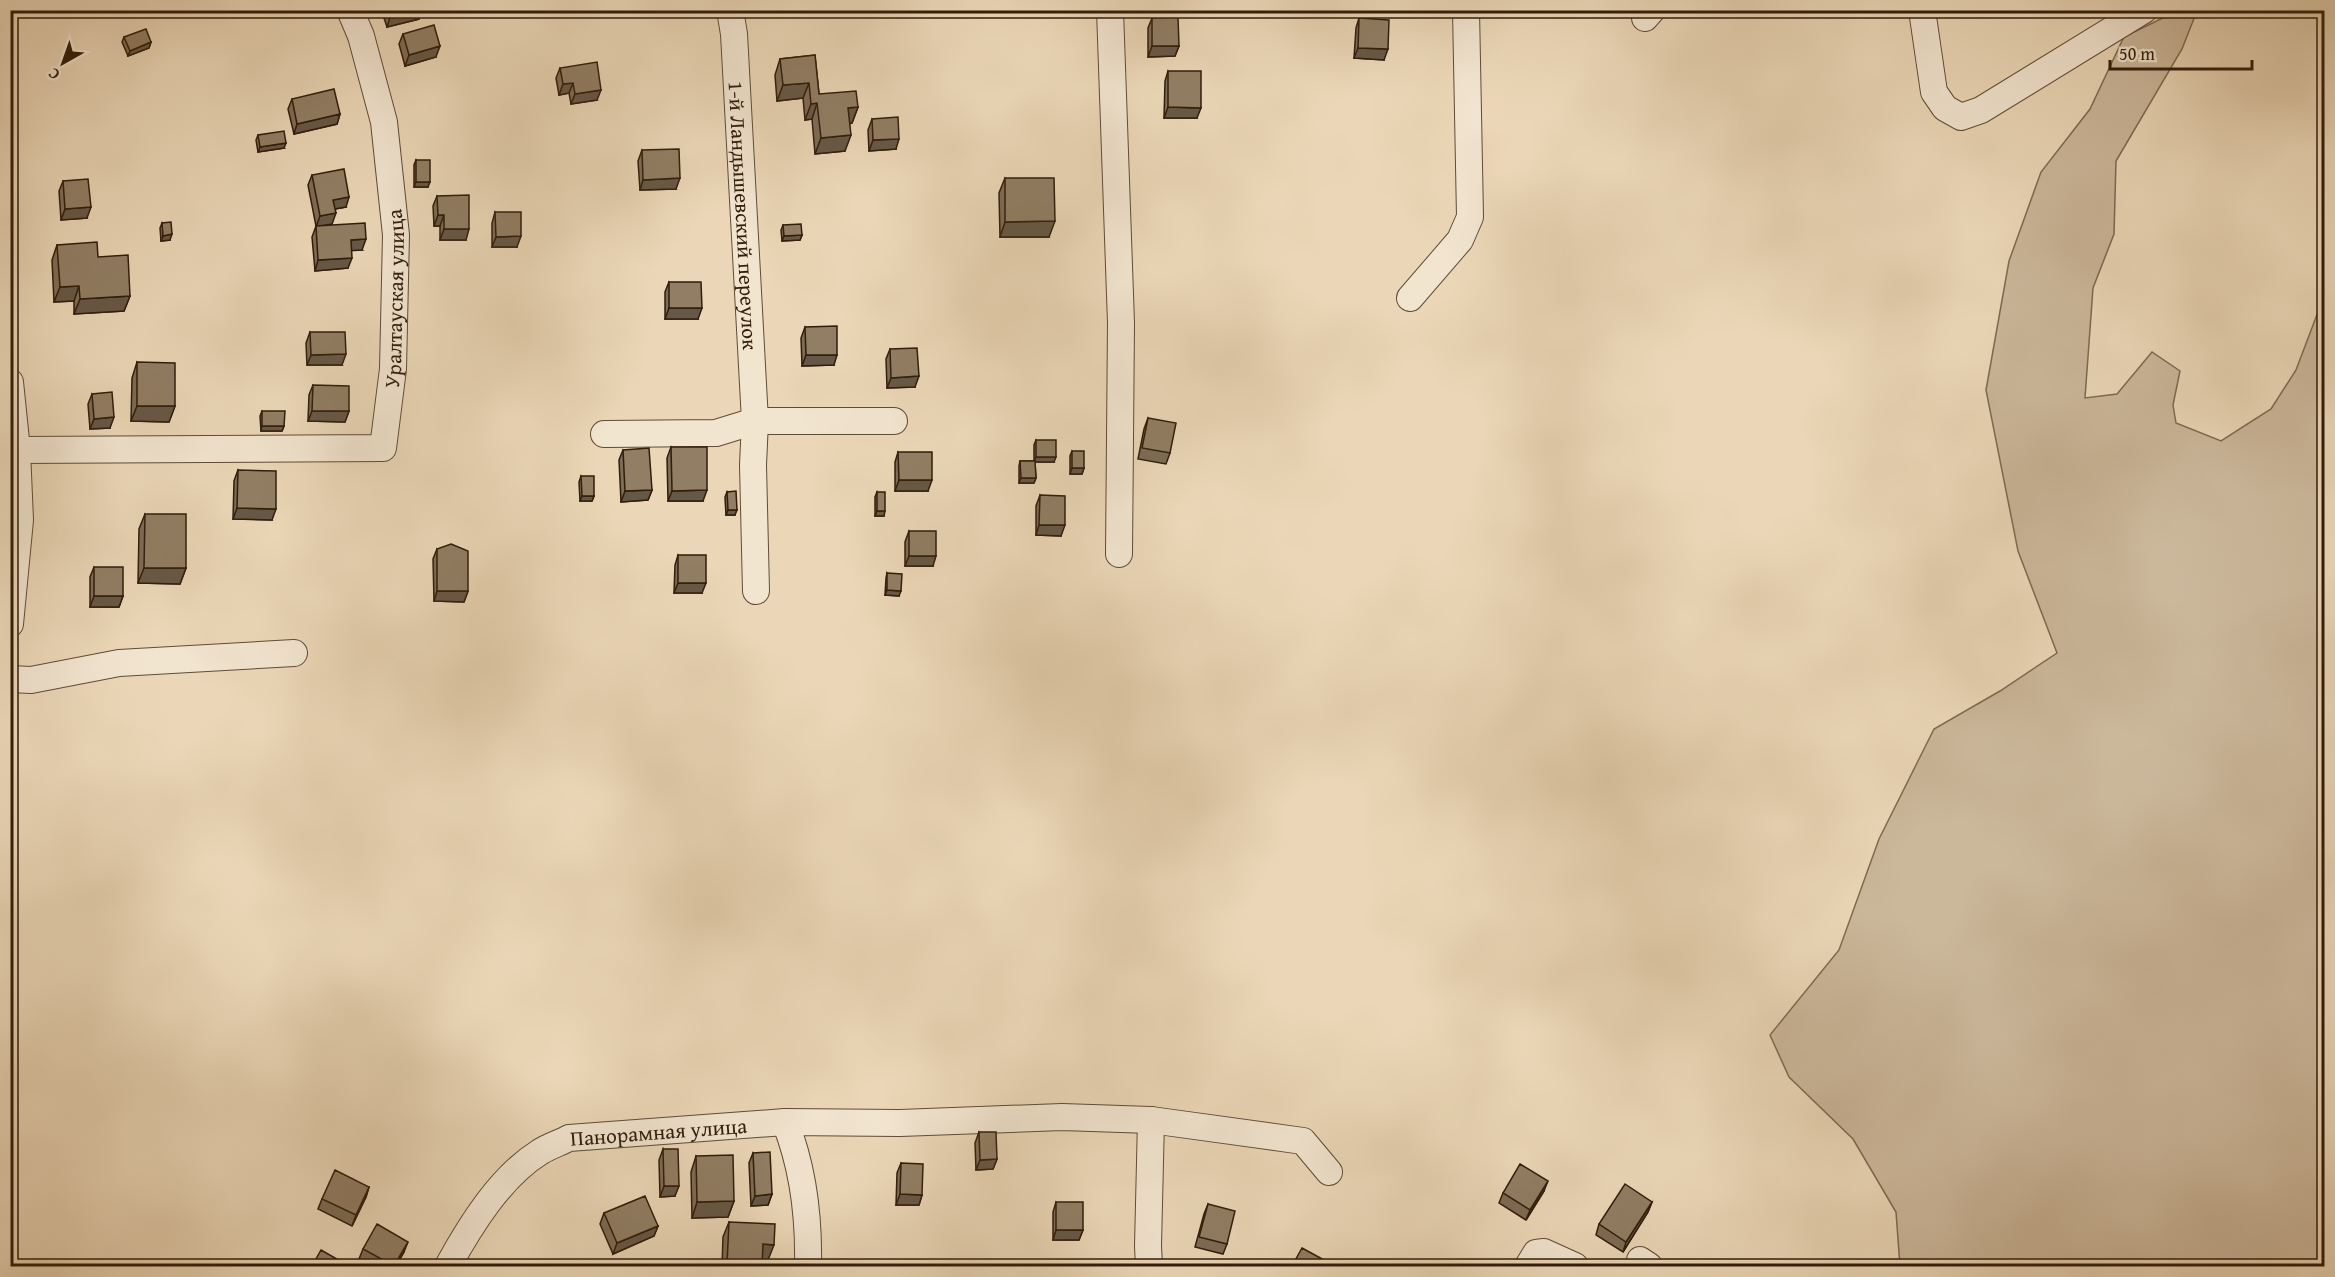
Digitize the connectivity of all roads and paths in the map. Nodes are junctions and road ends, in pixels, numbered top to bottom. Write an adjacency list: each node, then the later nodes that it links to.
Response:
1 (350, 10): 12 (street, Уралтауская улица)
2 (730, 10): 9 (street, 1-й Ландышевский переулок)
3 (1110, 10): 13 (street)
4 (1466, 10): 7 (street)
5 (1922, 10): 6 (street)
6 (2144, 10)
7 (1410, 298)
8 (10, 382): 12 (street)
9 (755, 421): 10 (street); 11 (street); 14 (street, 1-й Ландышевский переулок)
10 (894, 421)
11 (604, 434)
12 (17, 450): 15 (street)
13 (1119, 554)
14 (756, 591)
15 (10, 624)
16 (294, 653): 17 (street)
17 (10, 679)
18 (1151, 1120): 19 (street, Панорамная улица); 20 (street, Панорамная улица); 23 (street)
19 (785, 1122): 21 (street, Панорамная улица); 22 (street)
20 (1329, 1172)
21 (448, 1266)
22 (808, 1266)
23 (1149, 1266)
24 (1528, 1266): 25 (street)
25 (1575, 1266)

